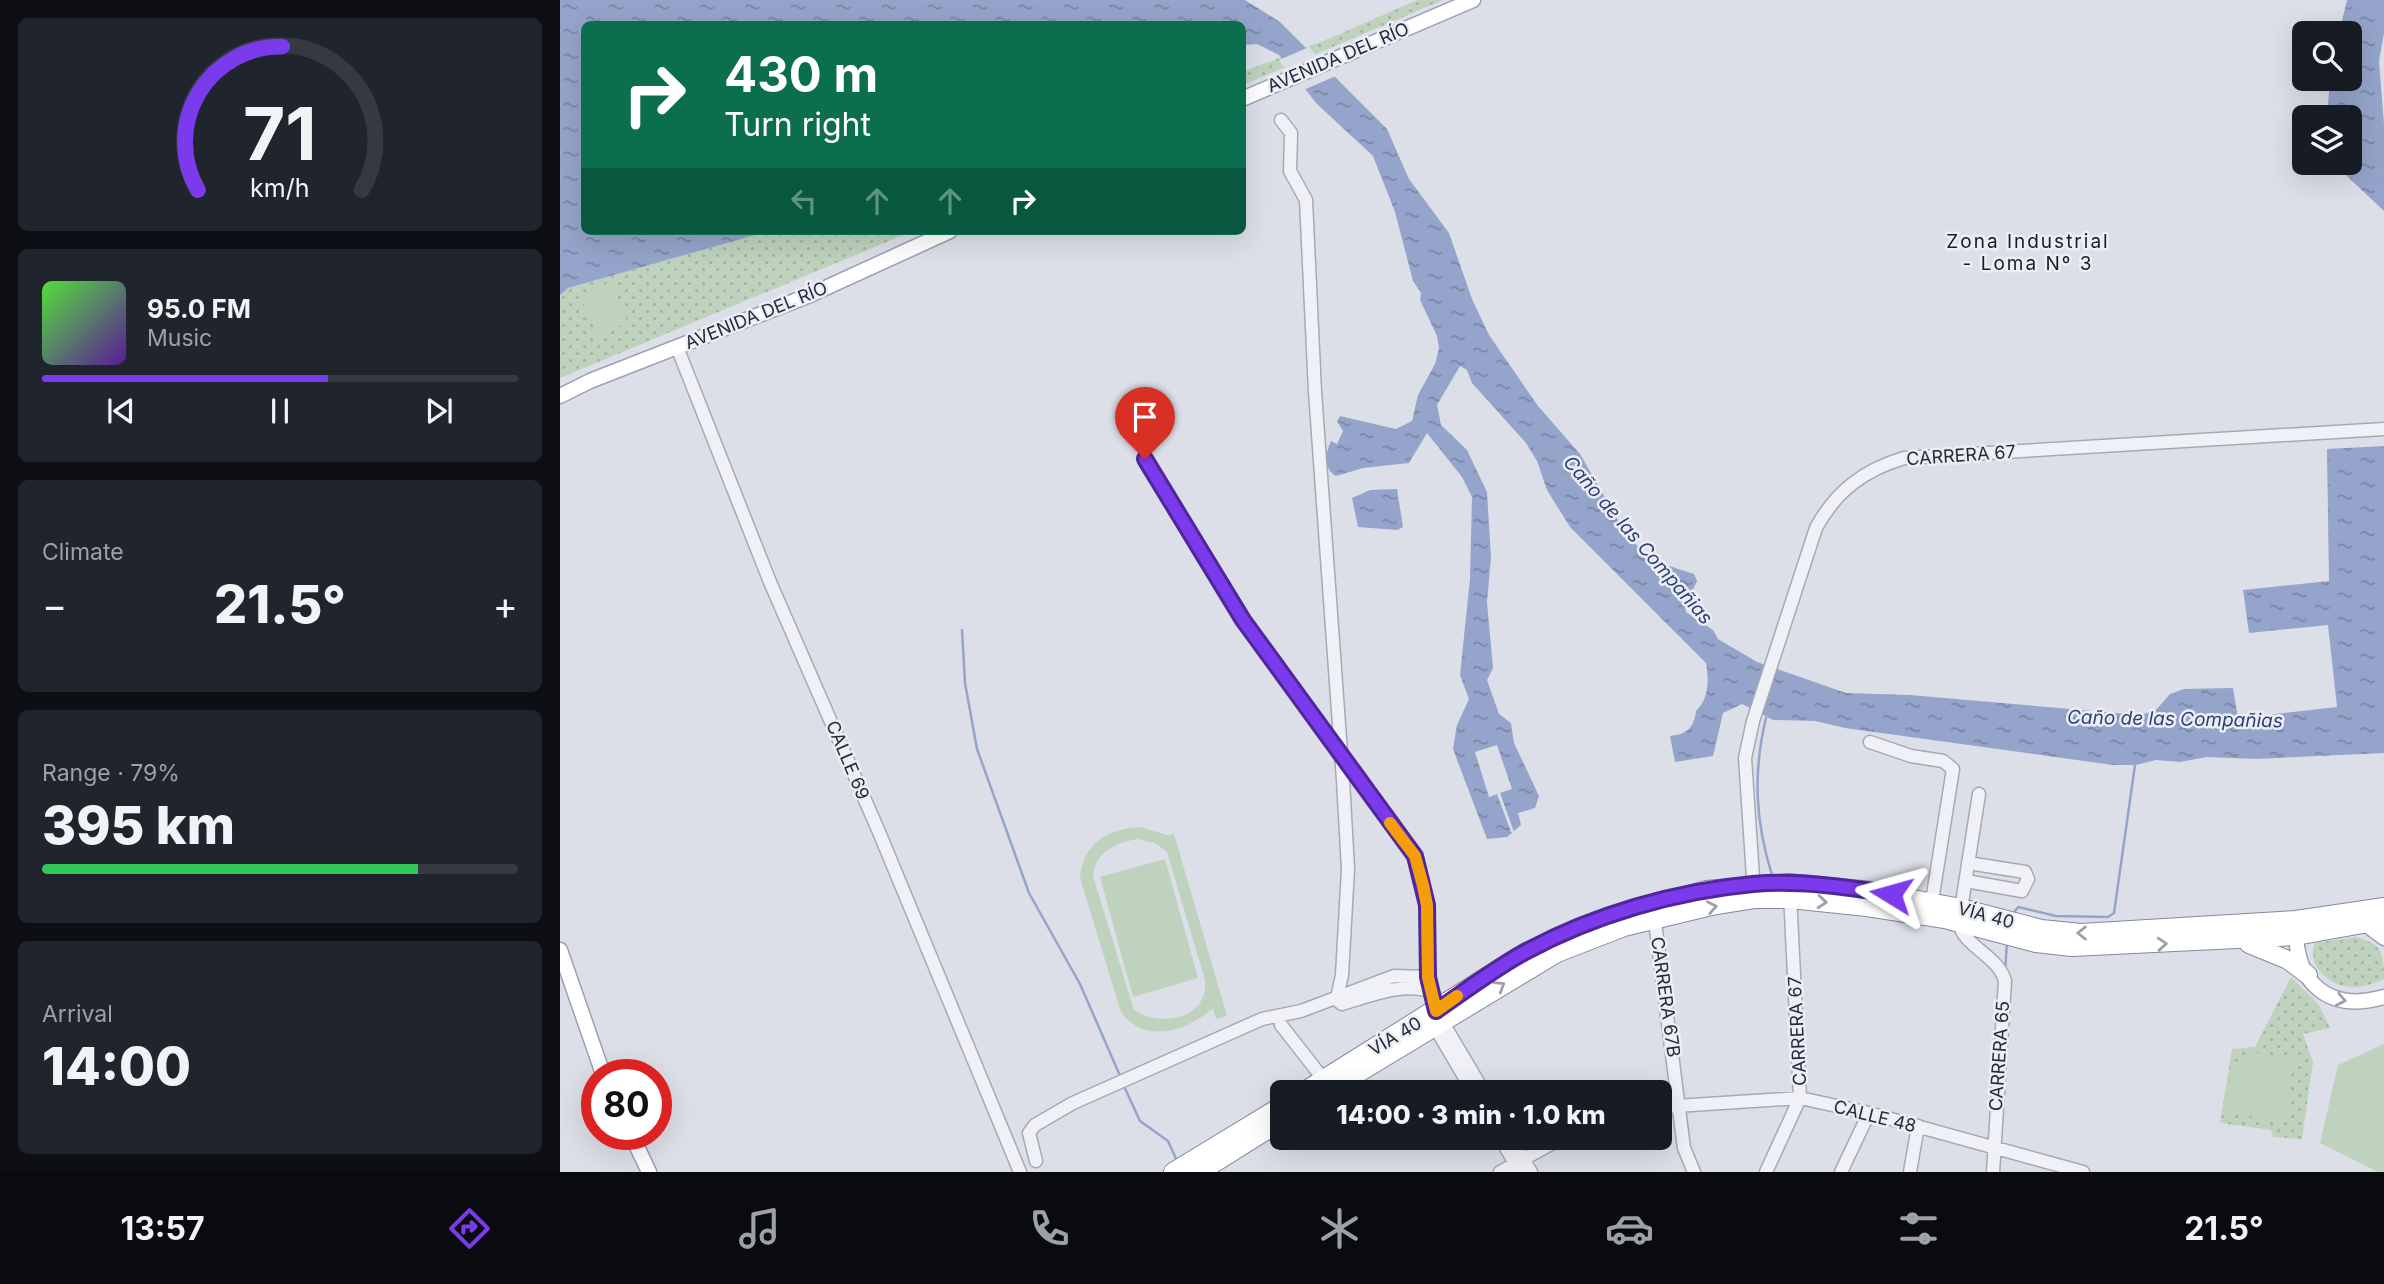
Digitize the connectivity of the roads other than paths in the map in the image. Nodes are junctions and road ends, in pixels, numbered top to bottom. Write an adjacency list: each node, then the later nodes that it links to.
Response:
1 (1451, 0): 3 (main road, AVENIDA DEL RÍO)
2 (1473, 0): 3 (main road, AVENIDA DEL RÍO)
3 (1332, 54): 4 (main road, AVENIDA DEL RÍO)
4 (1285, 75): 5 (main road, AVENIDA DEL RÍO); 6 (main road, AVENIDA DEL RÍO)
5 (1246, 88)
6 (1246, 97)
7 (1281, 120): 16 (street)
8 (925, 235): 11 (main road, AVENIDA DEL RÍO)
9 (941, 235): 10 (main road, AVENIDA DEL RÍO)
10 (677, 347): 12 (main road, AVENIDA DEL RÍO); 66 (street, CALLE 69)
11 (560, 386)
12 (560, 396)
13 (2384, 429): 20 (street, CARRERA 67)
14 (1145, 459): 16 (street)
15 (1870, 742): 22 (street)
16 (1341, 755): 37 (street); 40 (street)
17 (1979, 794): 18 (street)
18 (1969, 863): 19 (street); 19 (street)
19 (1965, 881): 25 (street)
20 (1758, 889): 21 (highway, VÍA 40); 24 (highway, VÍA 40)
21 (1790, 891): 22 (highway, VÍA 40); 25 (highway, VÍA 40, one-way to 25); 49 (street, CARRERA 67)
22 (1932, 901): 25 (highway, VÍA 40)
23 (2384, 907): 29 (highway, VÍA 40)
24 (1653, 911): 41 (highway, VÍA 40); 50 (street, CARRERA 67B)
25 (1960, 915): 28 (highway, VÍA 40); 33 (street, CARRERA 65)
26 (2384, 920): 27 (highway, VÍA 40)
27 (2364, 923): 29 (highway, VÍA 40); 30 (main road)
28 (1989, 925): 31 (highway, VÍA 40); 33 (street)
29 (2296, 928): 31 (highway, VÍA 40); 32 (highway, VÍA 40); 36 (main road)
30 (2384, 938)
31 (2123, 939): 32 (highway, VÍA 40, one-way to 32)
32 (2224, 940): 36 (highway)
33 (1980, 949): 56 (street, CARRERA 65)
34 (560, 950): 44 (main road)
35 (560, 975): 43 (main road)
36 (2308, 975): 39 (main road, one-way to 39)
37 (1428, 977): 38 (street); 40 (street)
38 (1431, 992): 40 (street); 41 (street)
39 (2384, 997)
40 (1337, 998): 61 (street)
41 (1435, 1019): 46 (highway, VÍA 40); 47 (street); 48 (street)
42 (1281, 1025): 45 (street)
43 (591, 1059)
44 (598, 1059)
45 (1321, 1080)
46 (1335, 1080)
47 (1467, 1080)
48 (1476, 1080)
49 (1800, 1098): 50 (street, CALLE 48); 52 (street, CALLE 48); 70 (street, CARRERA 67)
50 (1681, 1105): 51 (street, CALLE 48); 69 (street, CARRERA 67B)
51 (1672, 1106)
52 (1868, 1113): 54 (street, CALLE 48); 71 (street)
53 (1270, 1114): 63 (highway)
54 (1918, 1126): 56 (street, CALLE 48); 72 (street)
55 (1270, 1127): 63 (highway)
56 (1992, 1148): 73 (street, CARRERA 65); 74 (street, CALLE 48)
57 (630, 1150): 64 (main road)
58 (639, 1150): 65 (main road)
59 (1508, 1150): 62 (street)
60 (1543, 1150): 62 (street)
61 (1035, 1161)
62 (1519, 1165): 67 (street); 68 (street)
63 (1183, 1171)
64 (640, 1172)
65 (649, 1172)
66 (1020, 1172)
67 (1500, 1172)
68 (1531, 1172)
69 (1694, 1172)
70 (1766, 1172)
71 (1841, 1172)
72 (1910, 1172)
73 (1993, 1172)
74 (2080, 1172)

